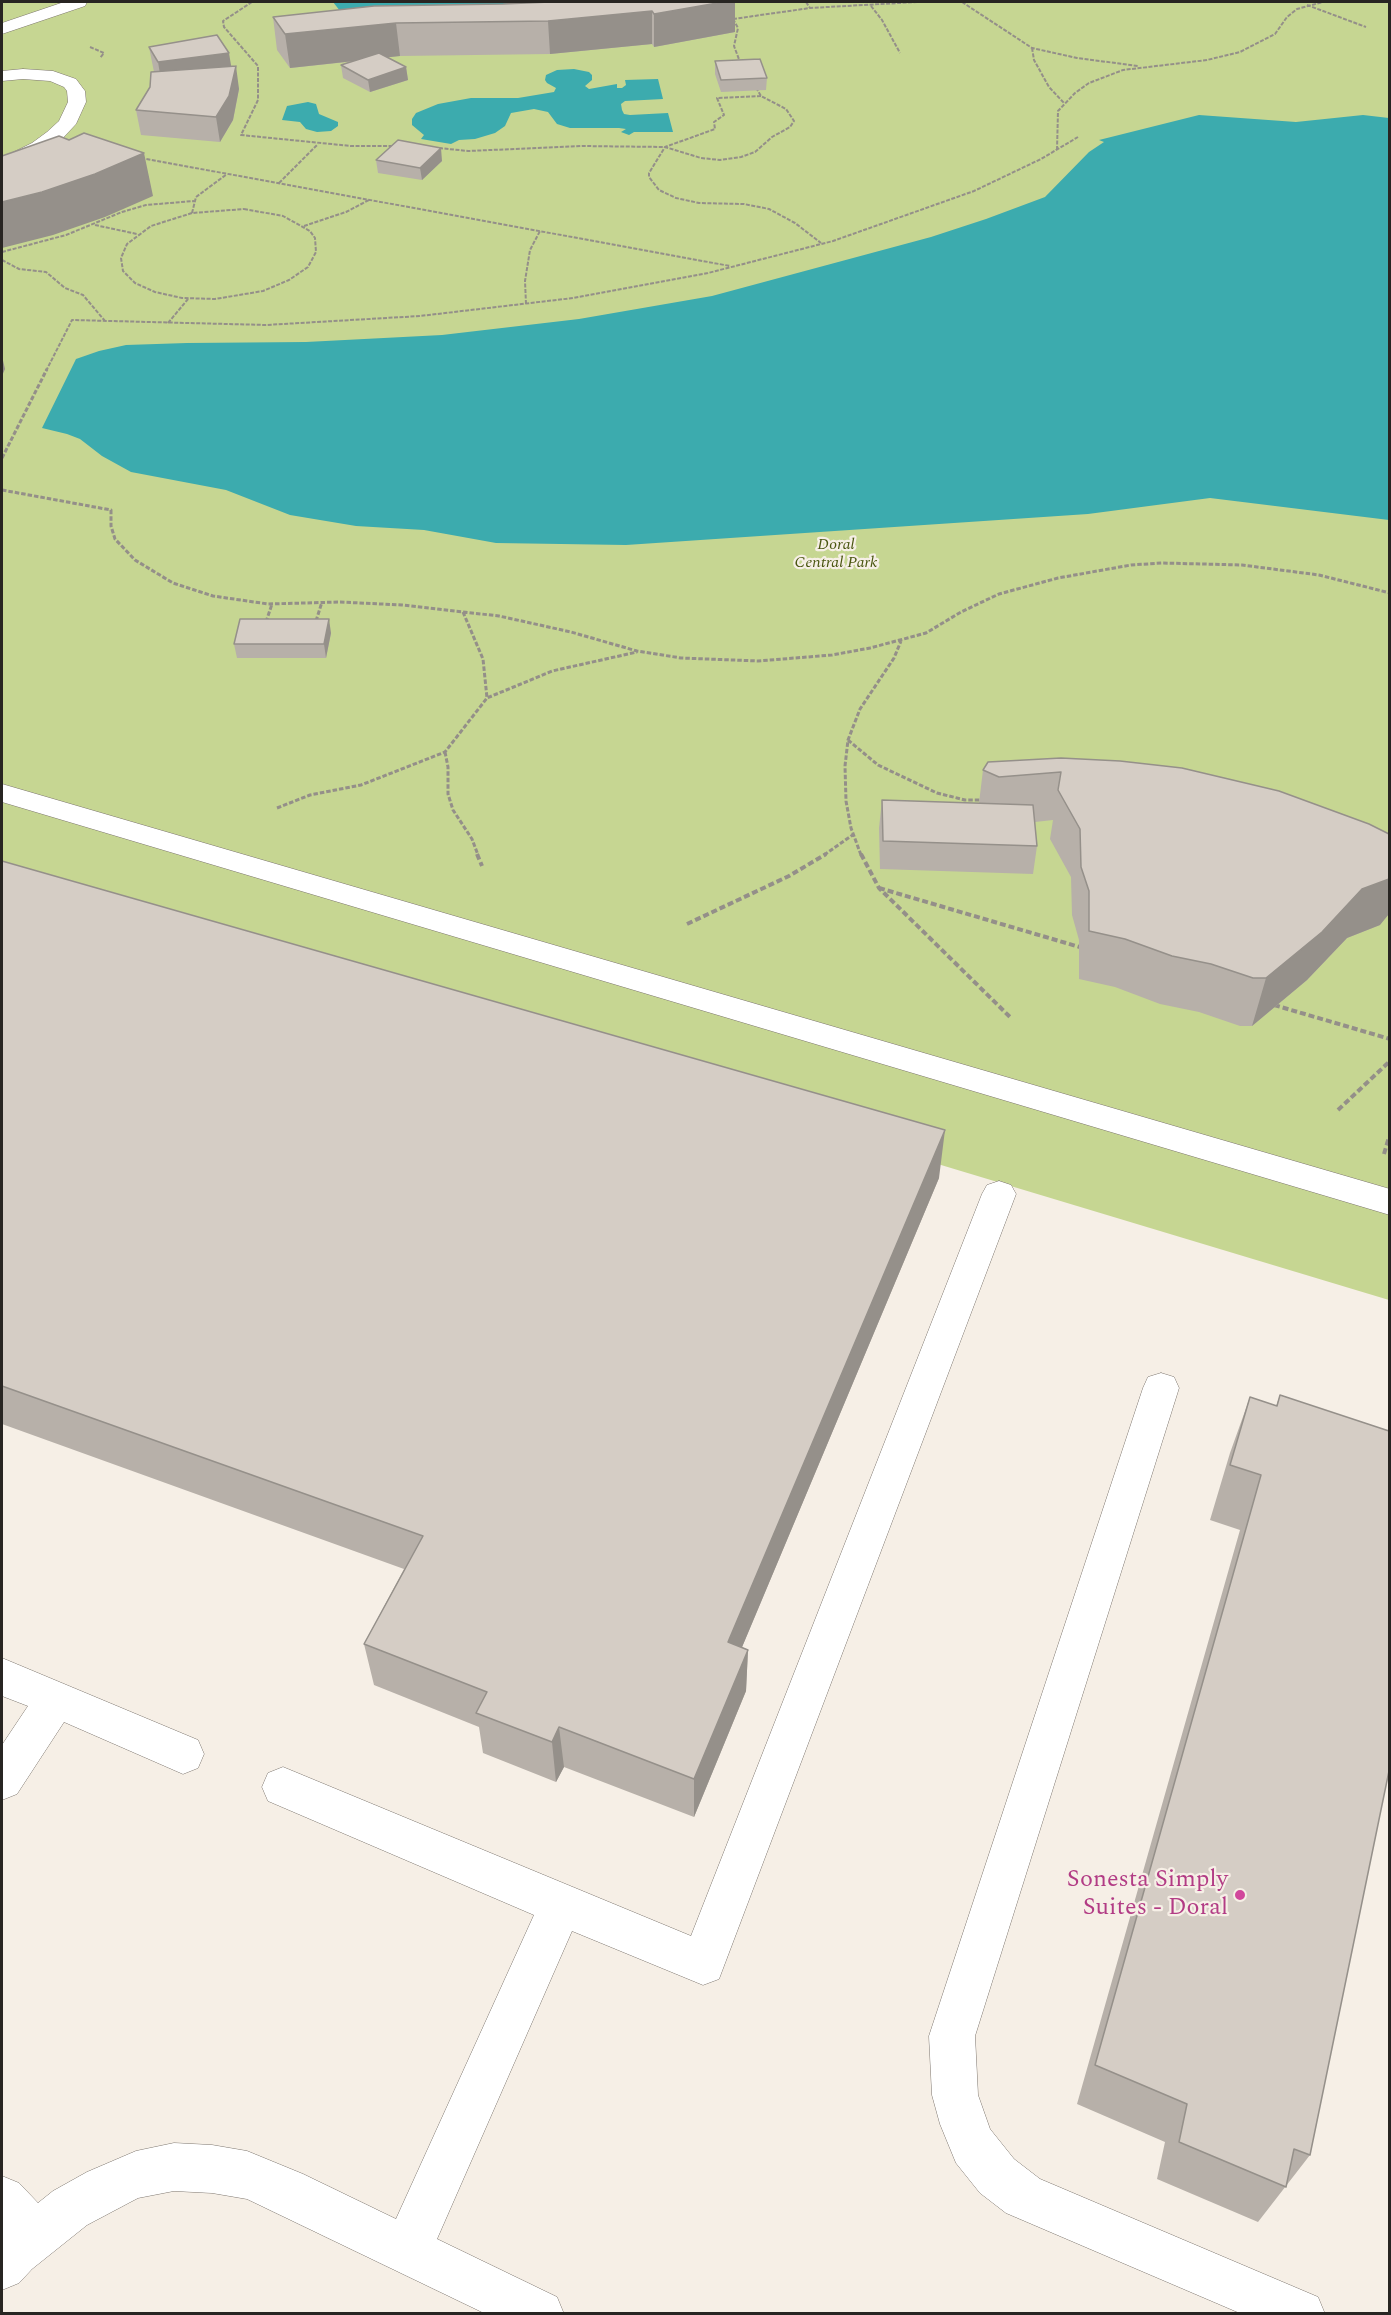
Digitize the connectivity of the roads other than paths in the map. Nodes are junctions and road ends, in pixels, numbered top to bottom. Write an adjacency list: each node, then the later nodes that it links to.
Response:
1 (79, 2): 2 (street)
2 (2, 29)
3 (2, 76): 4 (street)
4 (2, 165)
5 (2, 793): 7 (street)
6 (999, 1194): 14 (street)
7 (1389, 1202)
8 (1161, 1388): 20 (street)
9 (2, 1677): 10 (street)
10 (56, 1699): 11 (street); 12 (street)
11 (183, 1754)
12 (2, 1780)
13 (283, 1787): 14 (street)
14 (561, 1905): 17 (street)
15 (2, 2200): 16 (street)
16 (35, 2235): 17 (street); 18 (street)
17 (408, 2248): 19 (street)
18 (2, 2266)
19 (540, 2313)
20 (1301, 2313)

